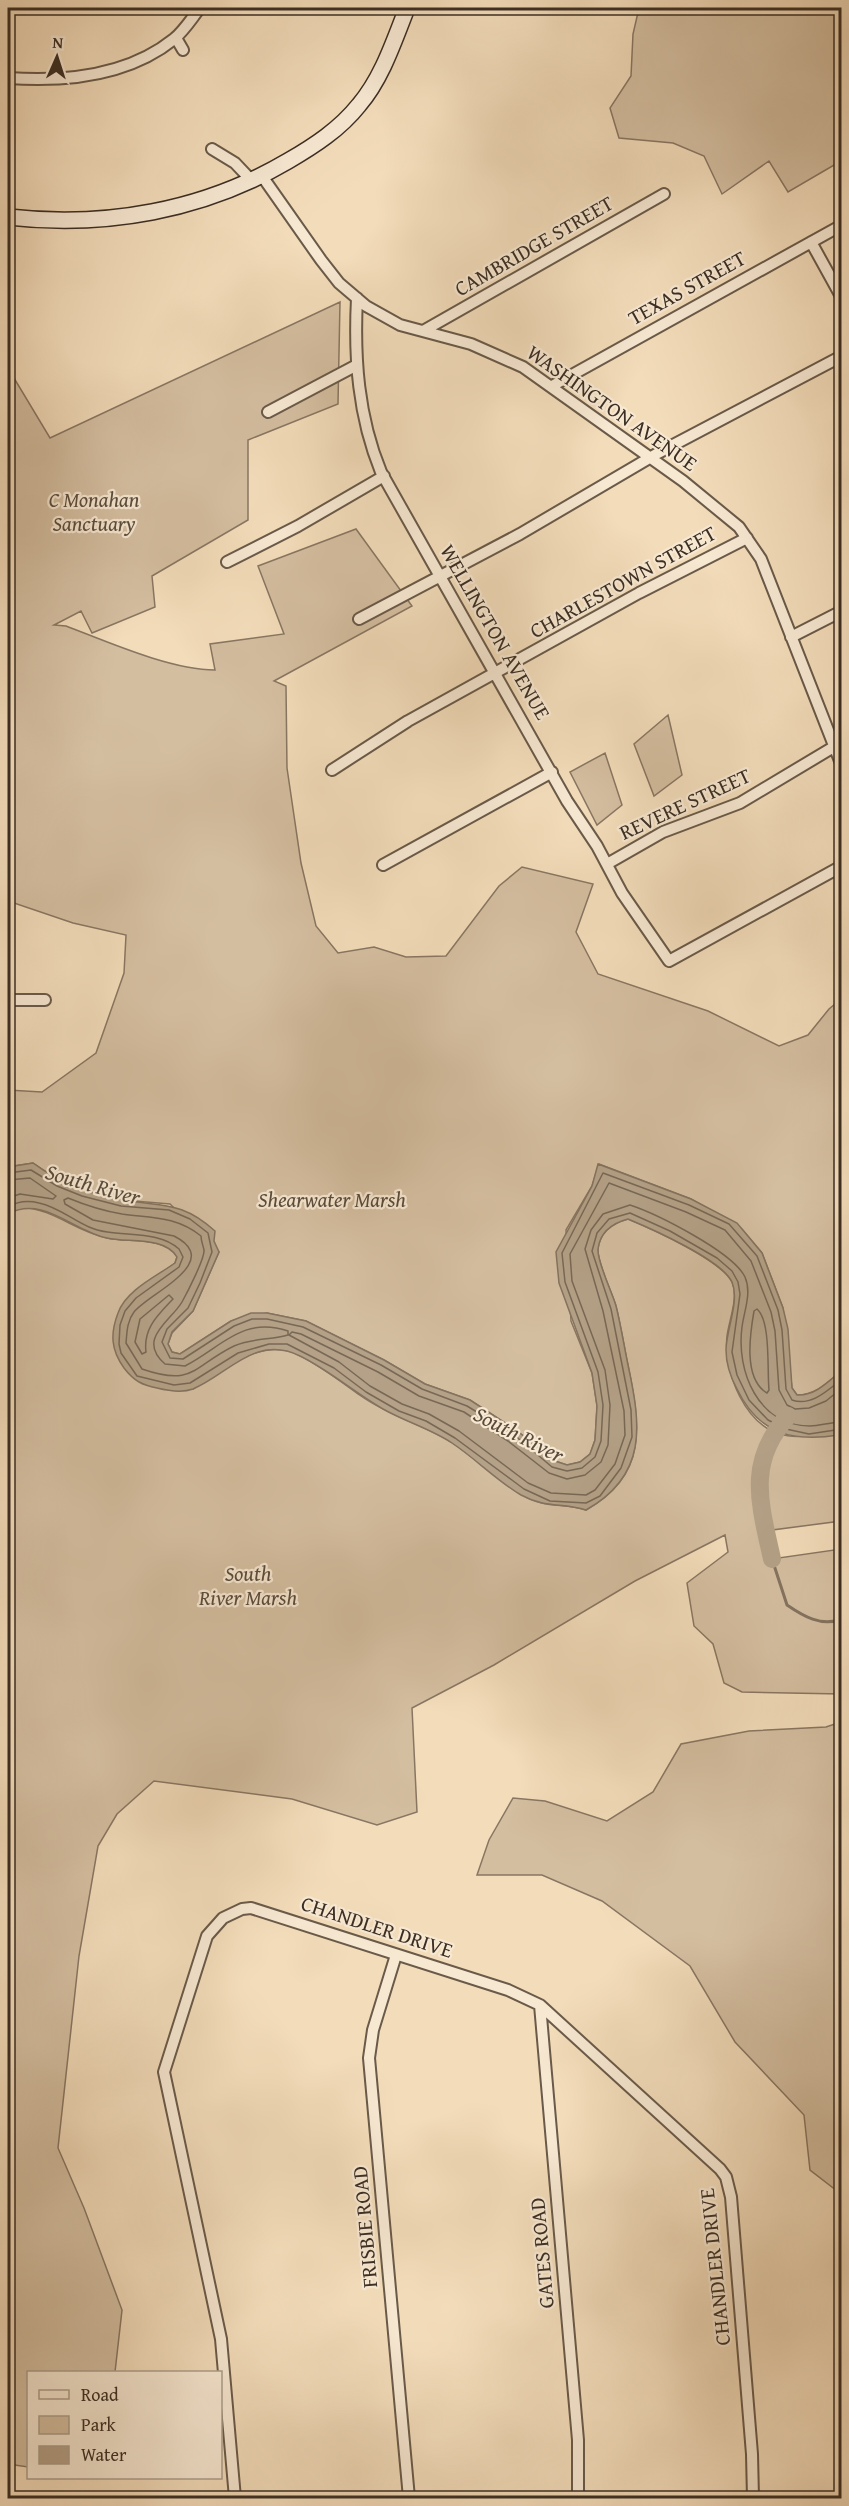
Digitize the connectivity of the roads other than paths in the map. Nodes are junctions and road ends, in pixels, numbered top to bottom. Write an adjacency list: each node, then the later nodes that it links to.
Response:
1 (200, 8): 3 (street)
2 (407, 8): 7 (street)
3 (176, 38): 4 (street); 5 (street)
4 (183, 50)
5 (8, 78)
6 (212, 149): 7 (street, WASHINGTON AVENUE)
7 (257, 178): 9 (street); 12 (street, WASHINGTON AVENUE)
8 (664, 194): 14 (street, CAMBRIDGE STREET)
9 (8, 217)
10 (842, 225): 11 (street, TEXAS STREET)
11 (811, 242): 13 (street); 17 (street, TEXAS STREET)
12 (357, 298): 14 (street, WASHINGTON AVENUE); 16 (street, WELLINGTON AVENUE)
13 (842, 298)
14 (423, 331): 17 (street, WASHINGTON AVENUE)
15 (842, 356): 19 (street)
16 (357, 365): 18 (street); 20 (street, WELLINGTON AVENUE)
17 (552, 386): 19 (street, WASHINGTON AVENUE)
18 (268, 412)
19 (650, 457): 21 (street, WASHINGTON AVENUE); 23 (street)
20 (384, 476): 22 (street); 23 (street, WELLINGTON AVENUE)
21 (747, 538): 26 (street, WASHINGTON AVENUE); 27 (street, CHARLESTOWN STREET)
22 (227, 562)
23 (441, 576): 25 (street); 27 (street, WELLINGTON AVENUE)
24 (842, 611): 26 (street)
25 (359, 619)
26 (790, 637): 28 (street, WASHINGTON AVENUE)
27 (495, 674): 30 (street, CHARLESTOWN STREET); 31 (street, WELLINGTON AVENUE)
28 (838, 745): 29 (street, WASHINGTON AVENUE); 33 (street, REVERE STREET)
29 (842, 766)
30 (332, 770)
31 (552, 772): 32 (street); 33 (street, WELLINGTON AVENUE)
32 (383, 864)
33 (607, 864): 34 (street, WELLINGTON AVENUE)
34 (842, 866)
35 (8, 1000): 36 (street)
36 (45, 1000)
37 (396, 1954): 38 (street, CHANDLER DRIVE); 39 (street, CHANDLER DRIVE); 40 (street, FRISBIE ROAD)
38 (540, 2005): 41 (street, GATES ROAD); 42 (street, CHANDLER DRIVE)
39 (235, 2499)
40 (409, 2499)
41 (578, 2499)
42 (753, 2499)

